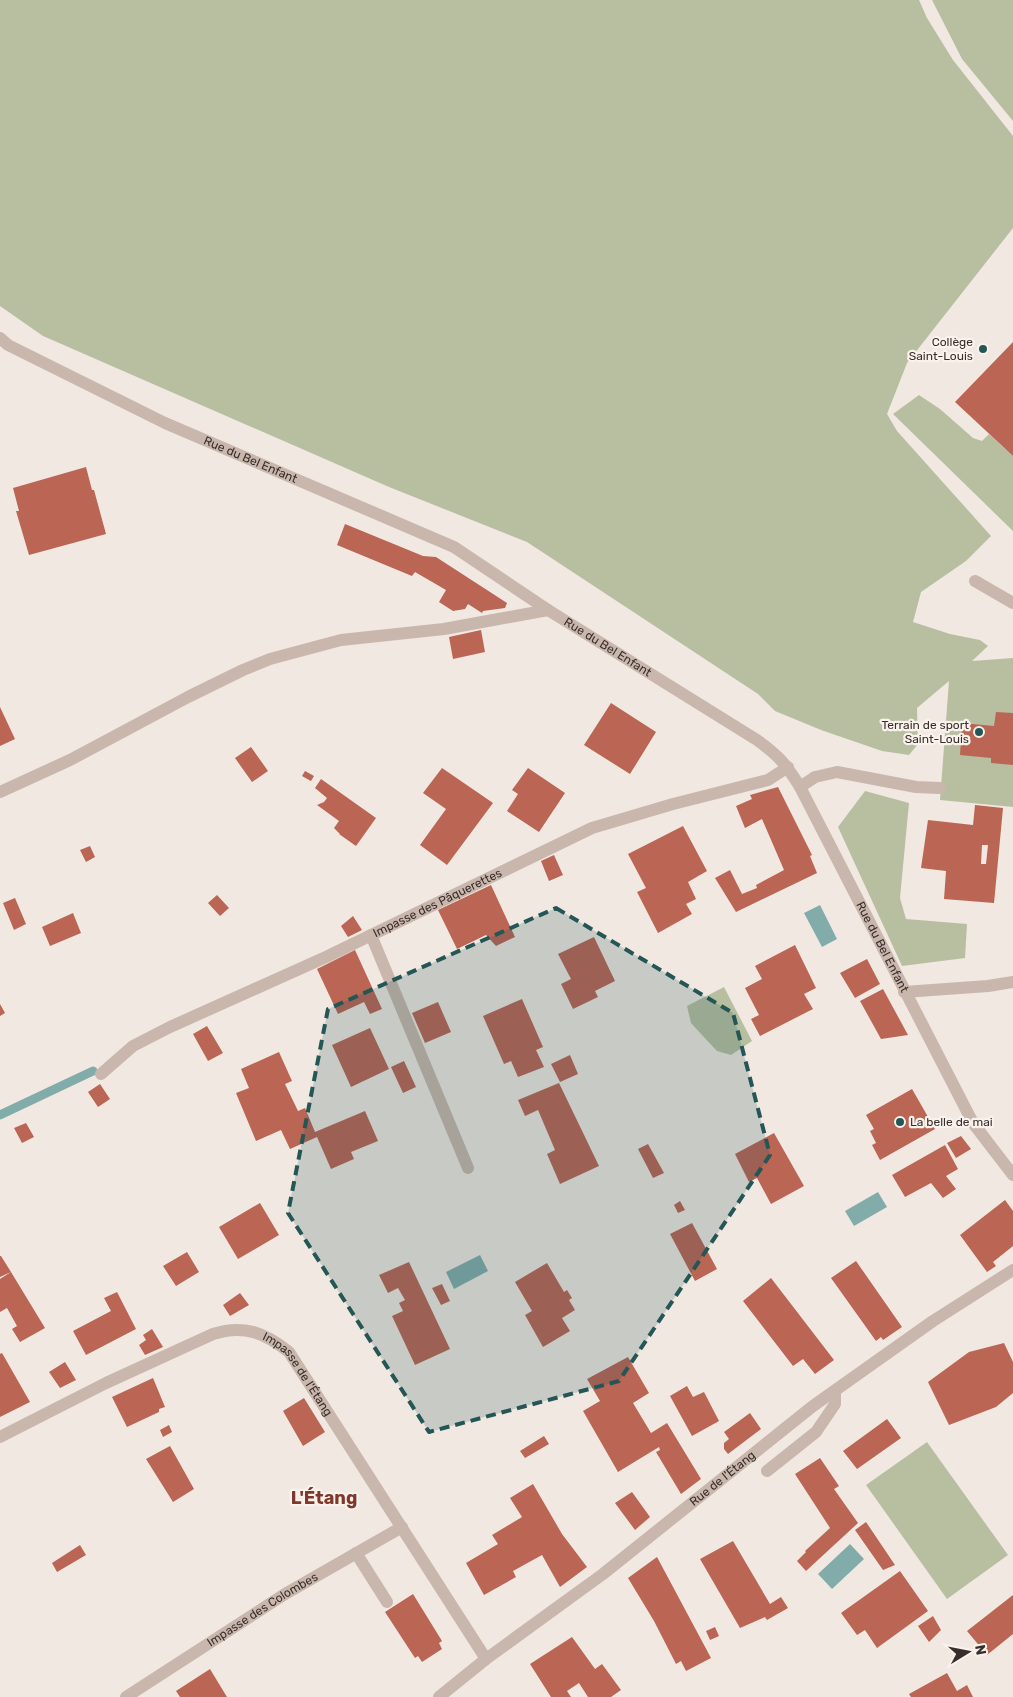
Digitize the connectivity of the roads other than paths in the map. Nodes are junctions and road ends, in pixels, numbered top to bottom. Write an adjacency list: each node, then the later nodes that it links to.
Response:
1 (0, 338): 4 (street, Rue du Bel Enfant)
2 (975, 581): 3 (street)
3 (1013, 603)
4 (548, 610): 5 (street, Rue du Bel Enfant); 8 (street)
5 (788, 767): 6 (street, Rue du Bel Enfant); 9 (street, Impasse des Pâquerettes)
6 (800, 788): 7 (street); 11 (street, Rue du Bel Enfant)
7 (940, 788)
8 (0, 792)
9 (371, 935): 12 (street, Impasse des Pâquerettes); 13 (street)
10 (1013, 982): 11 (street)
11 (904, 992): 14 (street, Rue du Bel Enfant)
12 (101, 1074)
13 (468, 1168)
14 (1013, 1175)
15 (1013, 1270): 16 (street, Rue de l'Étang)
16 (835, 1391): 18 (street); 22 (street, Rue de l'Étang)
17 (0, 1436): 19 (street, Impasse de l'Étang)
18 (767, 1471)
19 (402, 1527): 20 (street, Impasse des Colombes); 22 (street, Impasse de l'Étang)
20 (356, 1553): 21 (street); 23 (street, Impasse des Colombes)
21 (387, 1602)
22 (486, 1659): 24 (street, Rue de l'Étang)
23 (126, 1697)
24 (439, 1697)

